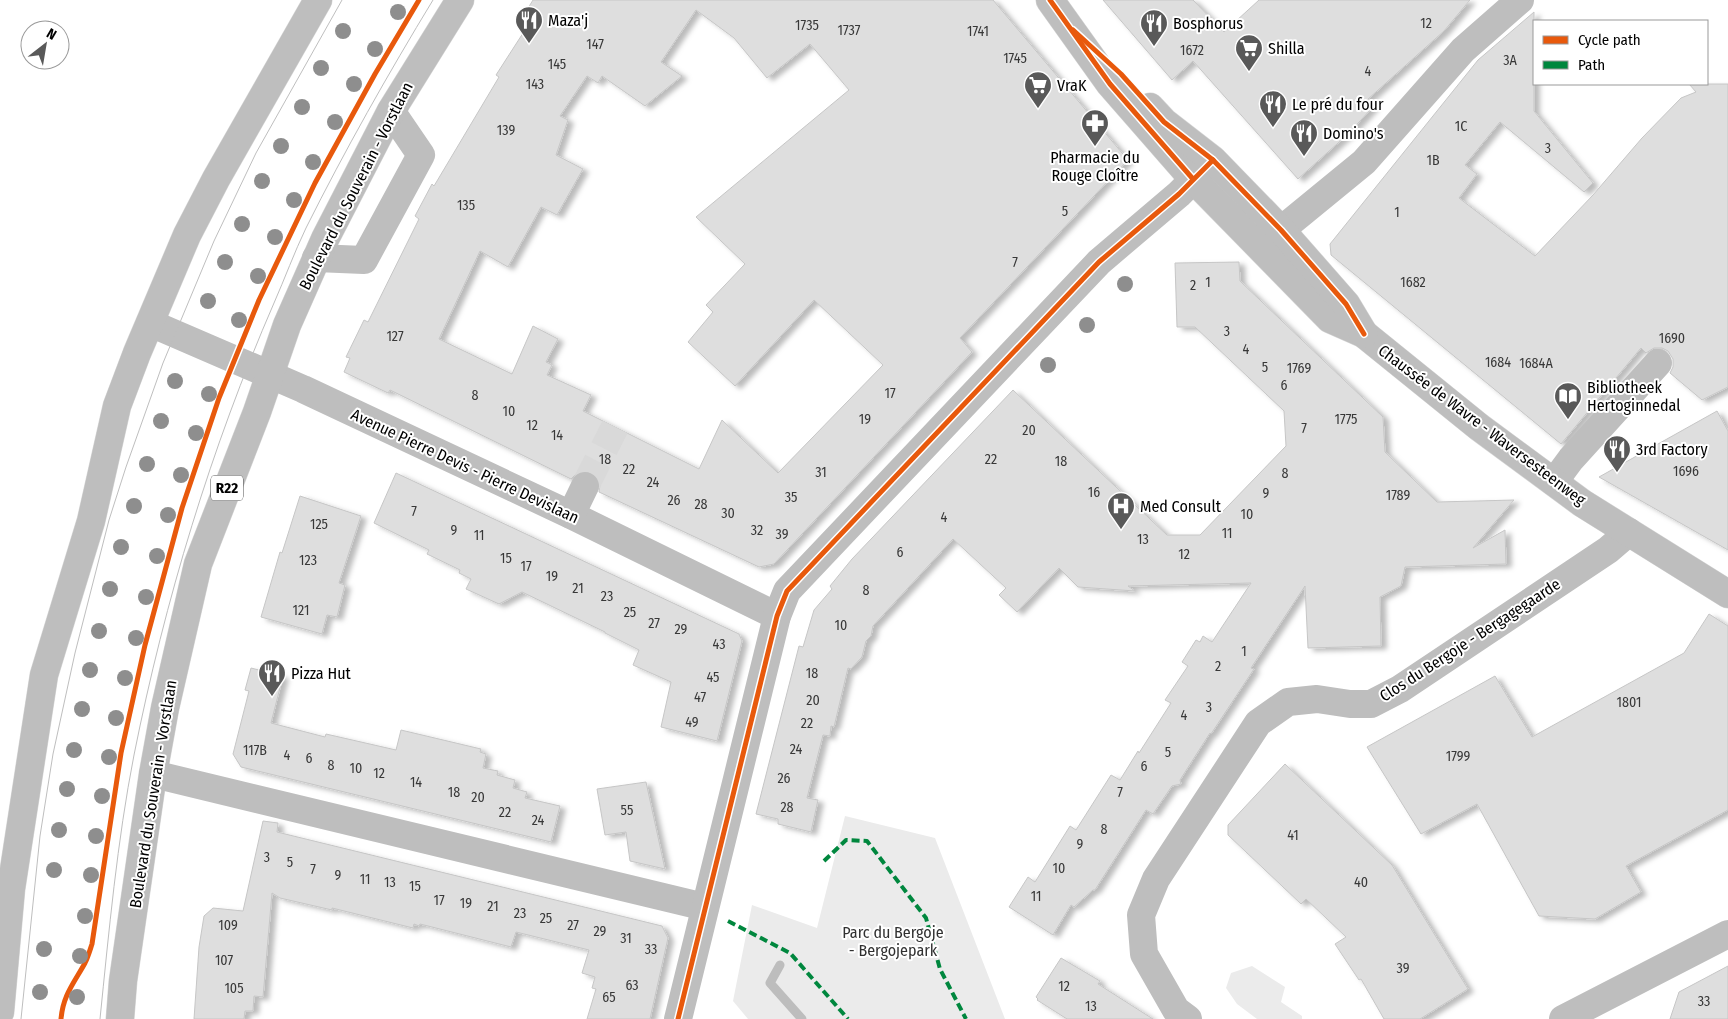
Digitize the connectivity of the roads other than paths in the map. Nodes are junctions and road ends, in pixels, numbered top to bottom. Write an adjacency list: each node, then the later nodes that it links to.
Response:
1 (318, 0): 11 (street)
2 (460, 0): 6 (street, Boulevard du Souverain - Vorstlaan / R22)
3 (1050, 0): 5 (street, Chaussée de Wavre - Waversesteenweg)
4 (1520, 0): 9 (street)
5 (1073, 30): 7 (street, Chaussée de Wavre - Waversesteenweg); 8 (street, Chaussée de Wavre - Waversesteenweg)
6 (391, 112): 10 (street, Boulevard du Souverain - Vorstlaan / R22); 10 (street)
7 (1213, 160): 8 (street); 9 (street, Chaussée de Wavre - Waversesteenweg)
8 (1193, 179): 12 (street, Chaussée de Wavre - Waversesteenweg); 20 (street)
9 (1281, 230): 12 (street, Chaussée de Wavre - Waversesteenweg)
10 (316, 258): 14 (street, Boulevard du Souverain - Vorstlaan / R22)
11 (150, 323): 14 (street, Avenue Pierre Devis - Pierre Devislaan); 24 (street)
12 (1364, 334): 15 (street, Chaussée de Wavre - Waversesteenweg)
13 (1658, 363): 15 (street)
14 (270, 374): 17 (street, Avenue Pierre Devis - Pierre Devislaan); 21 (street, Boulevard du Souverain - Vorstlaan / R22)
15 (1554, 482): 18 (street, Chaussée de Wavre - Waversesteenweg)
16 (585, 486): 17 (street)
17 (571, 515): 20 (street, Avenue Pierre Devis - Pierre Devislaan)
18 (1629, 532): 19 (street, Chaussée de Wavre - Waversesteenweg); 27 (street, Clos du Bergoje - Bergagegaarde)
19 (1728, 594)
20 (777, 616): 22 (street)
21 (153, 774): 22 (street); 25 (street, Boulevard du Souverain - Vorstlaan / R22)
22 (705, 907): 26 (street)
23 (1728, 934): 28 (street)
24 (0, 1012)
25 (120, 1019)
26 (678, 1019)
27 (1188, 1019)
28 (1563, 1019)

